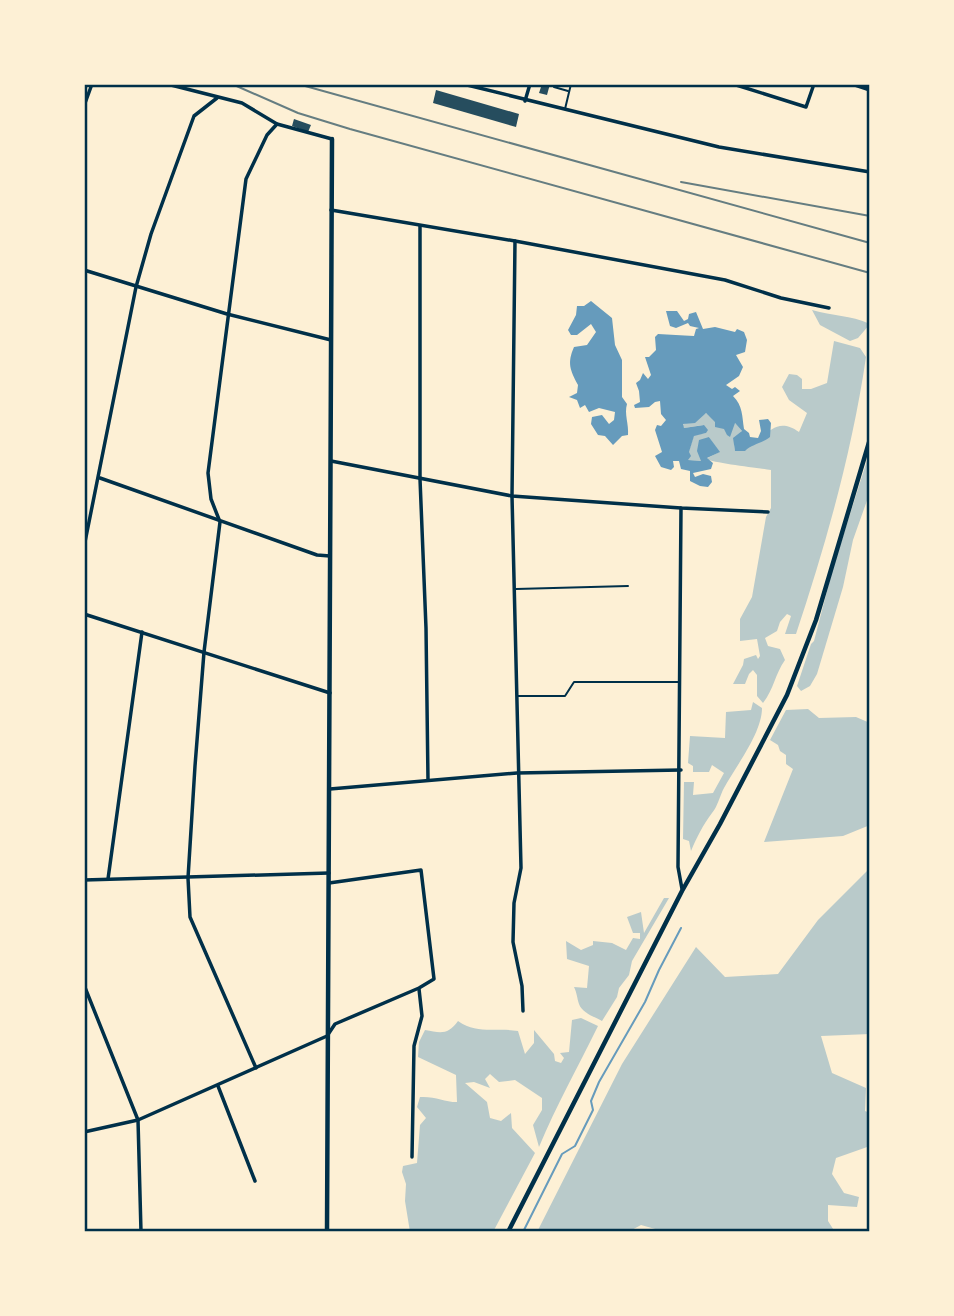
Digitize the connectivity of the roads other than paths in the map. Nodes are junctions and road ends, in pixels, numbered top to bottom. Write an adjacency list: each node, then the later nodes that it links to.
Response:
1 (92, 84): 14 (street)
2 (167, 84): 12 (street)
3 (463, 84): 13 (street)
4 (530, 84): 13 (street)
5 (555, 84): 11 (lane)
6 (571, 84): 11 (lane)
7 (733, 84): 8 (street)
8 (814, 84)
9 (852, 84): 10 (street)
10 (870, 90)
11 (569, 91): 15 (lane)
12 (217, 98): 16 (street); 23 (street)
13 (525, 100): 15 (street)
14 (84, 106)
15 (565, 110): 18 (street)
16 (277, 124): 17 (street); 25 (street)
17 (332, 139): 19 (street)
18 (870, 172)
19 (331, 210): 20 (street); 26 (street)
20 (420, 226): 21 (street); 30 (street)
21 (515, 241): 24 (street); 31 (street)
22 (84, 270): 23 (street)
23 (136, 286): 25 (street); 29 (street)
24 (829, 308)
25 (227, 314): 26 (street); 36 (street)
26 (331, 340): 28 (street)
27 (870, 439): 56 (street)
28 (331, 461): 30 (street); 38 (street)
29 (99, 478): 35 (street); 36 (street)
30 (420, 479): 31 (street); 49 (street)
31 (512, 496): 32 (street); 40 (street)
32 (681, 508): 33 (street); 44 (street)
33 (768, 512)
34 (84, 513): 35 (street)
35 (91, 515): 37 (street)
36 (220, 522): 38 (street); 43 (street)
37 (84, 547)
38 (330, 556): 45 (street)
39 (628, 586): 40 (lane)
40 (515, 589): 46 (street)
41 (84, 614): 42 (street)
42 (142, 632): 43 (street); 53 (street)
43 (204, 652): 45 (street); 52 (street)
44 (681, 682): 46 (lane); 47 (street)
45 (330, 693): 50 (street)
46 (517, 696): 48 (street)
47 (681, 770): 48 (street); 56 (street)
48 (517, 773): 49 (street); 59 (street)
49 (428, 780): 50 (street)
50 (330, 789): 51 (street)
51 (329, 873): 52 (street); 55 (street)
52 (188, 878): 53 (street); 61 (street)
53 (108, 879): 54 (street)
54 (84, 880)
55 (330, 883): 58 (street); 60 (street)
56 (682, 891): 69 (street)
57 (84, 985): 63 (street)
58 (419, 988): 60 (street); 65 (street)
59 (523, 1012)
60 (327, 1036): 61 (street); 68 (street)
61 (256, 1068): 62 (street)
62 (218, 1086): 63 (street); 66 (street)
63 (138, 1120): 64 (street); 67 (street)
64 (84, 1132)
65 (412, 1157)
66 (255, 1181)
67 (141, 1232)
68 (327, 1232)
69 (508, 1232)

